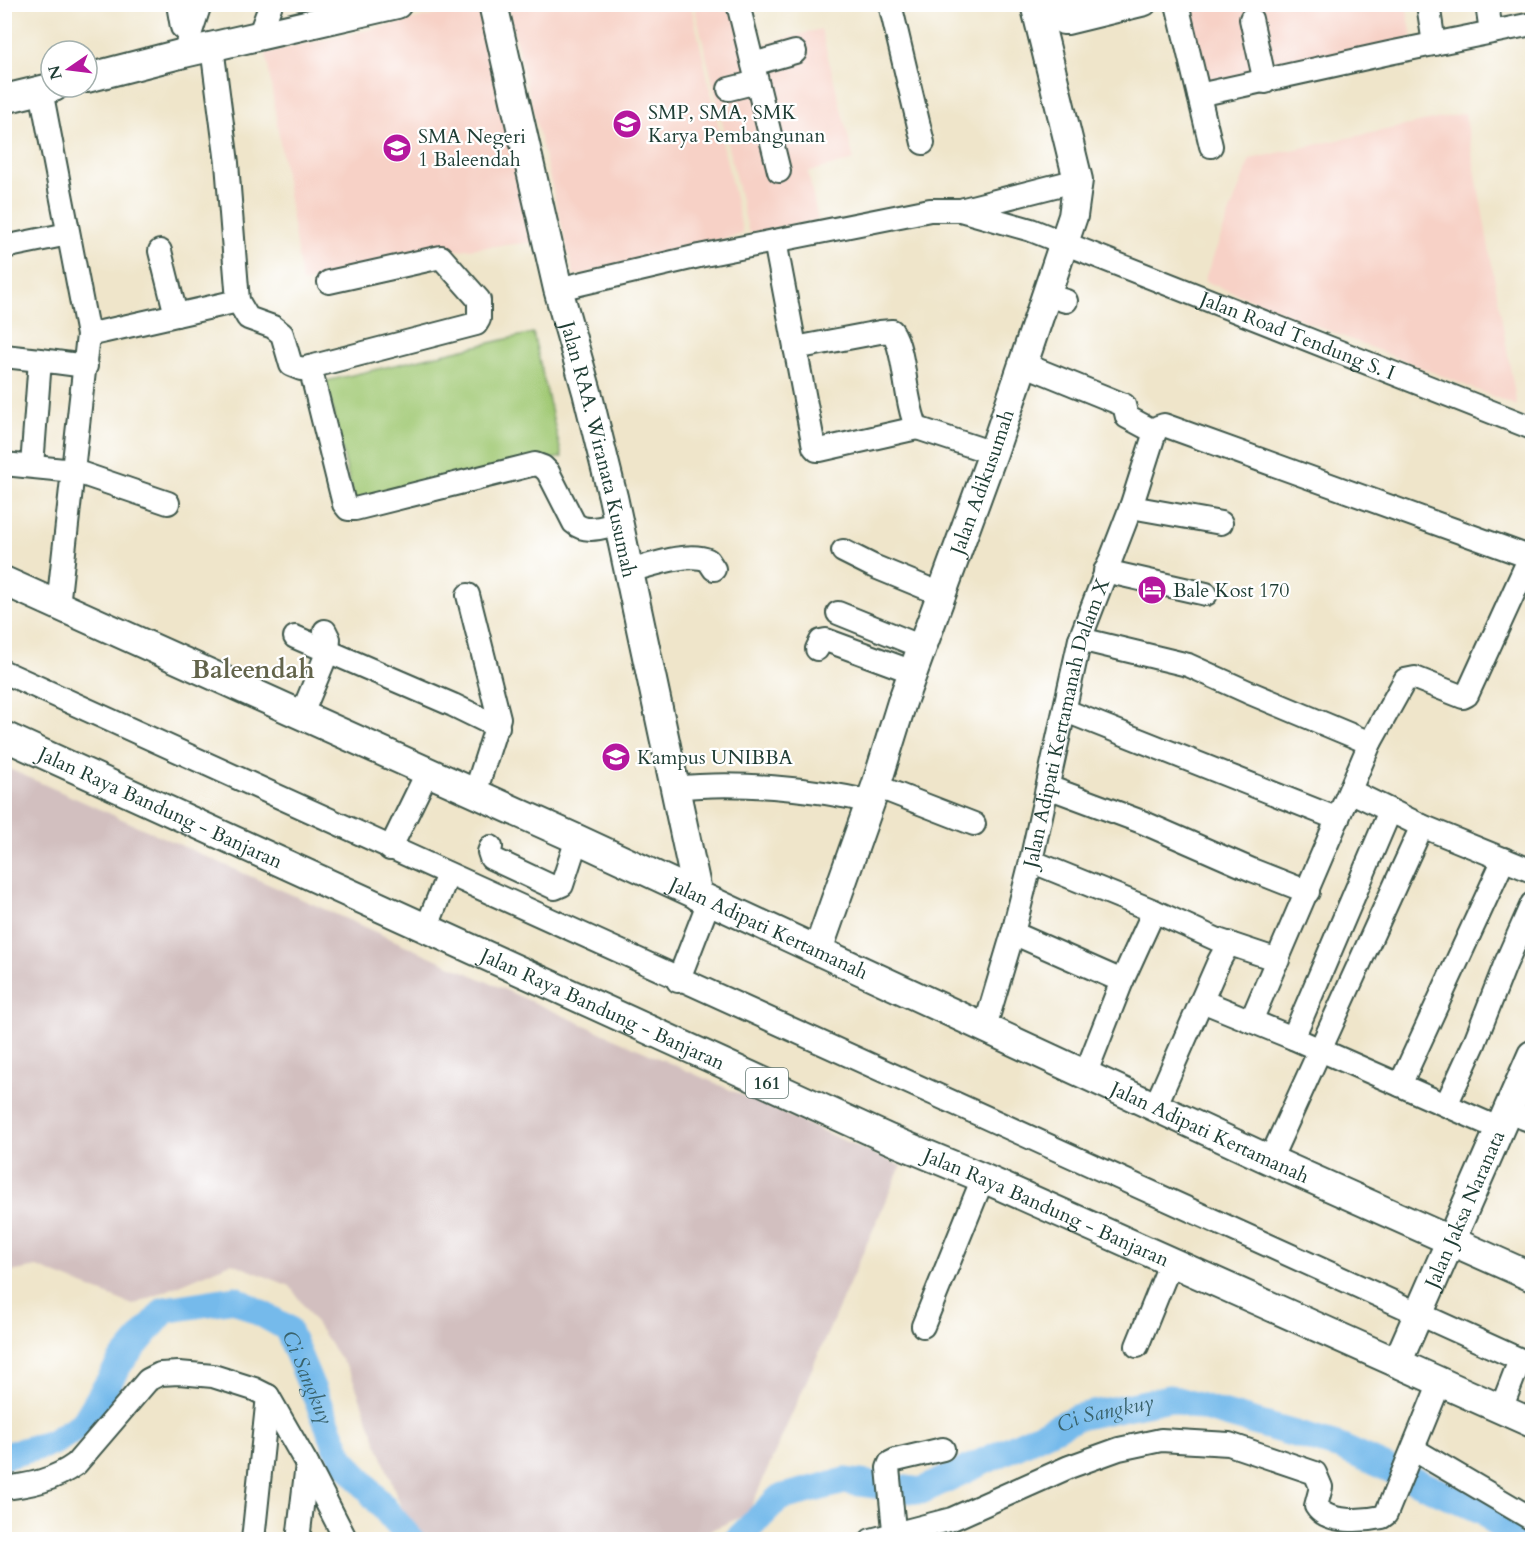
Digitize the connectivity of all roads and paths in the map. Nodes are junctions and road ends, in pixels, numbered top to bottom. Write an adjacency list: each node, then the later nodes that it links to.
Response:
1 (178, 4): 19 (street)
2 (200, 4): 19 (street)
3 (271, 4): 17 (street)
4 (397, 4): 17 (main road)
5 (493, 4): 40 (main road, Jalan RAA. Wiranata Kusumah)
6 (738, 4): 21 (street)
7 (890, 4): 29 (street)
8 (1035, 4): 32 (main road, Jalan Adikusumah)
9 (1058, 4): 10 (street)
10 (1145, 4)
11 (1178, 4): 26 (street)
12 (1428, 4): 18 (street)
13 (1487, 4): 16 (street)
14 (1251, 19): 23 (street)
15 (1533, 24): 16 (street)
16 (1491, 32): 18 (street)
17 (259, 36): 19 (main road)
18 (1434, 44): 23 (street)
19 (195, 45): 22 (main road); 41 (street)
20 (795, 52): 21 (street)
21 (755, 73): 24 (street); 31 (street)
22 (99, 74)
23 (1265, 82): 26 (street)
24 (729, 89)
25 (39, 91): 27 (main road)
26 (1199, 95): 30 (street)
27 (4, 99)
28 (48, 99): 34 (street)
29 (923, 143)
30 (1211, 146)
31 (779, 171)
32 (1078, 180): 33 (street); 36 (main road, Jalan Adikusumah)
33 (960, 210): 35 (street); 36 (street, Jalan Road Tendung S. I)
34 (68, 234): 37 (street); 43 (street)
35 (775, 241): 40 (street); 44 (street)
36 (1064, 243): 47 (main road, Jalan Adikusumah); 51 (street, Jalan Road Tendung S. I)
37 (4, 247)
38 (160, 251): 42 (street)
39 (329, 282): 49 (street)
40 (558, 289): 60 (main road, Jalan RAA. Wiranata Kusumah)
41 (238, 301): 42 (street); 49 (street)
42 (176, 315): 43 (street)
43 (88, 335): 48 (street)
44 (795, 348): 50 (street); 50 (street)
45 (4, 356): 46 (street)
46 (40, 360): 48 (street); 55 (street)
47 (1023, 364): 52 (street); 53 (main road, Jalan Adikusumah)
48 (86, 366): 56 (street)
49 (310, 367): 60 (street)
50 (917, 428): 53 (street)
51 (1533, 428)
52 (1159, 429): 58 (street, Jalan Adipati Kertamanah Dalam X); 62 (street)
53 (993, 453): 67 (main road, Jalan Adikusumah)
54 (4, 464): 55 (street)
55 (32, 466): 56 (street)
56 (74, 471): 57 (street); 70 (street)
57 (168, 503)
58 (1131, 507): 59 (street); 65 (street, Jalan Adipati Kertamanah Dalam X)
59 (1221, 523)
60 (617, 524): 64 (main road, Jalan RAA. Wiranata Kusumah)
61 (843, 551): 67 (street)
62 (1531, 558): 82 (street)
63 (714, 570): 64 (street)
64 (629, 571): 85 (main road, Jalan RAA. Wiranata Kusumah)
65 (1105, 572): 68 (street); 73 (street, Jalan Adipati Kertamanah Dalam X)
66 (4, 581): 70 (main road, Jalan Adipati Kertamanah)
67 (941, 594): 76 (main road, Jalan Adikusumah)
68 (1206, 594)
69 (468, 596): 80 (street)
70 (58, 606): 79 (main road, Jalan Adipati Kertamanah)
71 (838, 614): 76 (street)
72 (295, 637): 74 (street)
73 (1080, 639): 78 (street, Jalan Adipati Kertamanah Dalam X); 82 (street)
74 (327, 641): 79 (street); 80 (street)
75 (817, 649): 76 (street)
76 (917, 660): 88 (main road, Jalan Adikusumah)
77 (4, 672): 94 (street)
78 (1066, 711): 84 (street, Jalan Adipati Kertamanah Dalam X); 90 (street)
79 (301, 716): 83 (main road, Jalan Adipati Kertamanah)
80 (498, 727): 87 (street)
81 (4, 736): 104 (main road, Jalan Raya Bandung - Banjaran / 161)
82 (1370, 743): 86 (street)
83 (427, 773): 87 (main road, Jalan Adipati Kertamanah); 94 (street)
84 (1048, 787): 97 (street, Jalan Adipati Kertamanah Dalam X); 100 (street)
85 (675, 788): 88 (street); 101 (main road, Jalan RAA. Wiranata Kusumah)
86 (1350, 791): 89 (street); 90 (street)
87 (475, 793): 93 (main road, Jalan Adipati Kertamanah)
88 (873, 794): 91 (street); 107 (main road, Jalan Adikusumah)
89 (1390, 811): 92 (street); 114 (street)
90 (1338, 819): 100 (street)
91 (974, 824)
92 (1422, 826): 96 (street); 115 (street)
93 (577, 839): 95 (street); 101 (main road, Jalan Adipati Kertamanah)
94 (391, 846): 99 (street)
95 (491, 847)
96 (1504, 859): 98 (street); 118 (street)
97 (1031, 861): 103 (street); 105 (street, Jalan Adipati Kertamanah Dalam X)
98 (1533, 871)
99 (448, 874): 104 (street); 109 (street)
100 (1308, 892): 108 (street)
101 (703, 898): 107 (main road, Jalan Adipati Kertamanah); 109 (street)
102 (1533, 904): 119 (street)
103 (1154, 911): 106 (street); 110 (street)
104 (426, 929): 123 (main road, Jalan Raya Bandung - Banjaran / 161)
105 (1013, 933): 110 (street); 113 (street, Jalan Adipati Kertamanah Dalam X)
106 (1229, 943): 108 (street); 111 (street)
107 (818, 950): 113 (main road, Jalan Adipati Kertamanah)
108 (1278, 960): 112 (street)
109 (679, 978): 127 (street)
110 (1122, 981): 117 (street)
111 (1202, 1001): 112 (street); 120 (street)
112 (1251, 1021): 114 (street)
113 (985, 1027): 117 (main road, Jalan Adipati Kertamanah)
114 (1293, 1038): 115 (street)
115 (1320, 1050): 118 (street); 122 (street)
116 (1533, 1055): 121 (main road, Jalan Jaksa Naranata)
117 (1085, 1075): 120 (main road, Jalan Adipati Kertamanah)
118 (1400, 1085): 119 (street)
119 (1446, 1105): 121 (street)
120 (1155, 1107): 122 (main road, Jalan Adipati Kertamanah)
121 (1513, 1121): 124 (main road, Jalan Jaksa Naranata)
122 (1270, 1160): 124 (main road, Jalan Adipati Kertamanah)
123 (983, 1178): 125 (main road, Jalan Raya Bandung - Banjaran / 161); 128 (street)
124 (1450, 1241): 126 (main road, Jalan Adipati Kertamanah); 127 (main road, Jalan Jaksa Naranata)
125 (1171, 1262): 129 (street); 130 (main road, Jalan Raya Bandung - Banjaran / 161)
126 (1533, 1277)
127 (1419, 1314): 130 (main road, Jalan Jaksa Naranata); 131 (street)
128 (923, 1326)
129 (1137, 1346)
130 (1397, 1363): 132 (main road, Jalan Raya Bandung - Banjaran / 161)
131 (1527, 1363): 134 (street)
132 (1440, 1382): 134 (main road, Jalan Raya Bandung - Banjaran / 161); 137 (street)
133 (268, 1396): 138 (street); 139 (street); 142 (street)
134 (1501, 1409): 135 (main road, Jalan Raya Bandung - Banjaran / 161)
135 (1533, 1423)
136 (943, 1449): 141 (street)
137 (1412, 1451): 140 (street); 141 (street)
138 (306, 1464): 143 (street); 144 (street)
139 (4, 1488)
140 (1533, 1519)
141 (894, 1530): 145 (street)
142 (253, 1539)
143 (298, 1539)
144 (346, 1539)
145 (871, 1539)

